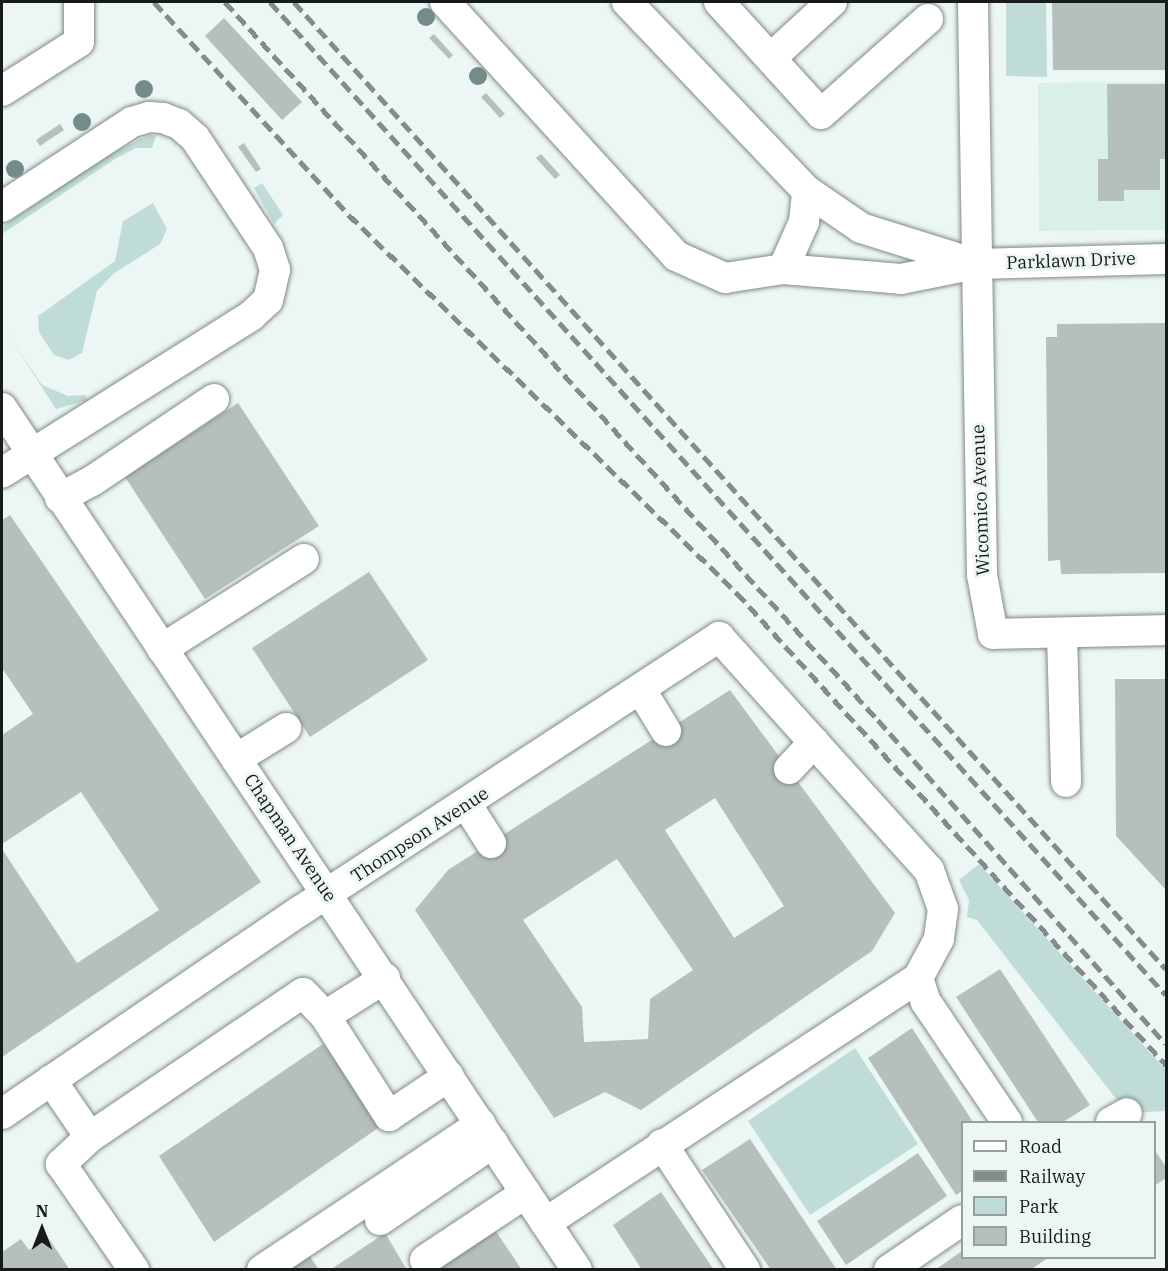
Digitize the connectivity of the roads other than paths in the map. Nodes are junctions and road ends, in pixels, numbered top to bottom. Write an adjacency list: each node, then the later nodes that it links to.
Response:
1 (79, 2): 9 (street)
2 (445, 2): 14 (street)
3 (627, 2): 10 (street)
4 (719, 2): 8 (street)
5 (832, 2): 8 (street)
6 (973, 2): 13 (street)
7 (928, 19): 8 (street)
8 (771, 58)
9 (2, 91)
10 (807, 191): 13 (street); 14 (street)
11 (2, 207): 17 (street)
12 (1167, 259): 13 (street, Parklawn Drive)
13 (976, 264): 14 (street); 22 (street, Wicomico Avenue)
14 (783, 269)
15 (214, 399): 19 (street)
16 (2, 408): 17 (street, Chapman Avenue)
17 (31, 454): 18 (street); 19 (street, Chapman Avenue)
18 (2, 473)
19 (60, 498): 23 (street, Chapman Avenue)
20 (304, 559): 23 (street)
21 (1167, 630): 22 (street, Wicomico Avenue)
22 (1062, 635): 30 (street)
23 (162, 649): 28 (street, Chapman Avenue)
24 (641, 690): 26 (street); 27 (street, Thompson Avenue); 31 (street, Thompson Avenue)
25 (286, 728): 28 (street)
26 (666, 731)
27 (814, 742): 29 (street); 35 (street)
28 (236, 759): 33 (street, Chapman Avenue)
29 (789, 769)
30 (1066, 782)
31 (467, 805): 32 (street); 33 (street, Thompson Avenue)
32 (491, 843)
33 (328, 894): 34 (street, Chapman Avenue); 38 (street, Thompson Avenue)
34 (385, 978): 36 (street); 37 (street, Chapman Avenue)
35 (918, 978): 40 (street); 43 (street)
36 (325, 1016): 37 (street); 42 (street)
37 (449, 1076): 41 (street, Chapman Avenue)
38 (51, 1080): 39 (street, Thompson Avenue); 42 (street)
39 (2, 1114)
40 (1006, 1121)
41 (487, 1133): 44 (street, Chapman Avenue); 45 (street); 50 (street)
42 (90, 1137): 49 (street)
43 (662, 1143): 47 (street); 52 (street)
44 (526, 1193): 47 (street, Chapman Avenue); 48 (street)
45 (380, 1220)
46 (961, 1221): 53 (street)
47 (545, 1223): 51 (street, Chapman Avenue)
48 (425, 1260)
49 (134, 1269)
50 (261, 1269)
51 (577, 1269)
52 (745, 1269)
53 (889, 1269)

